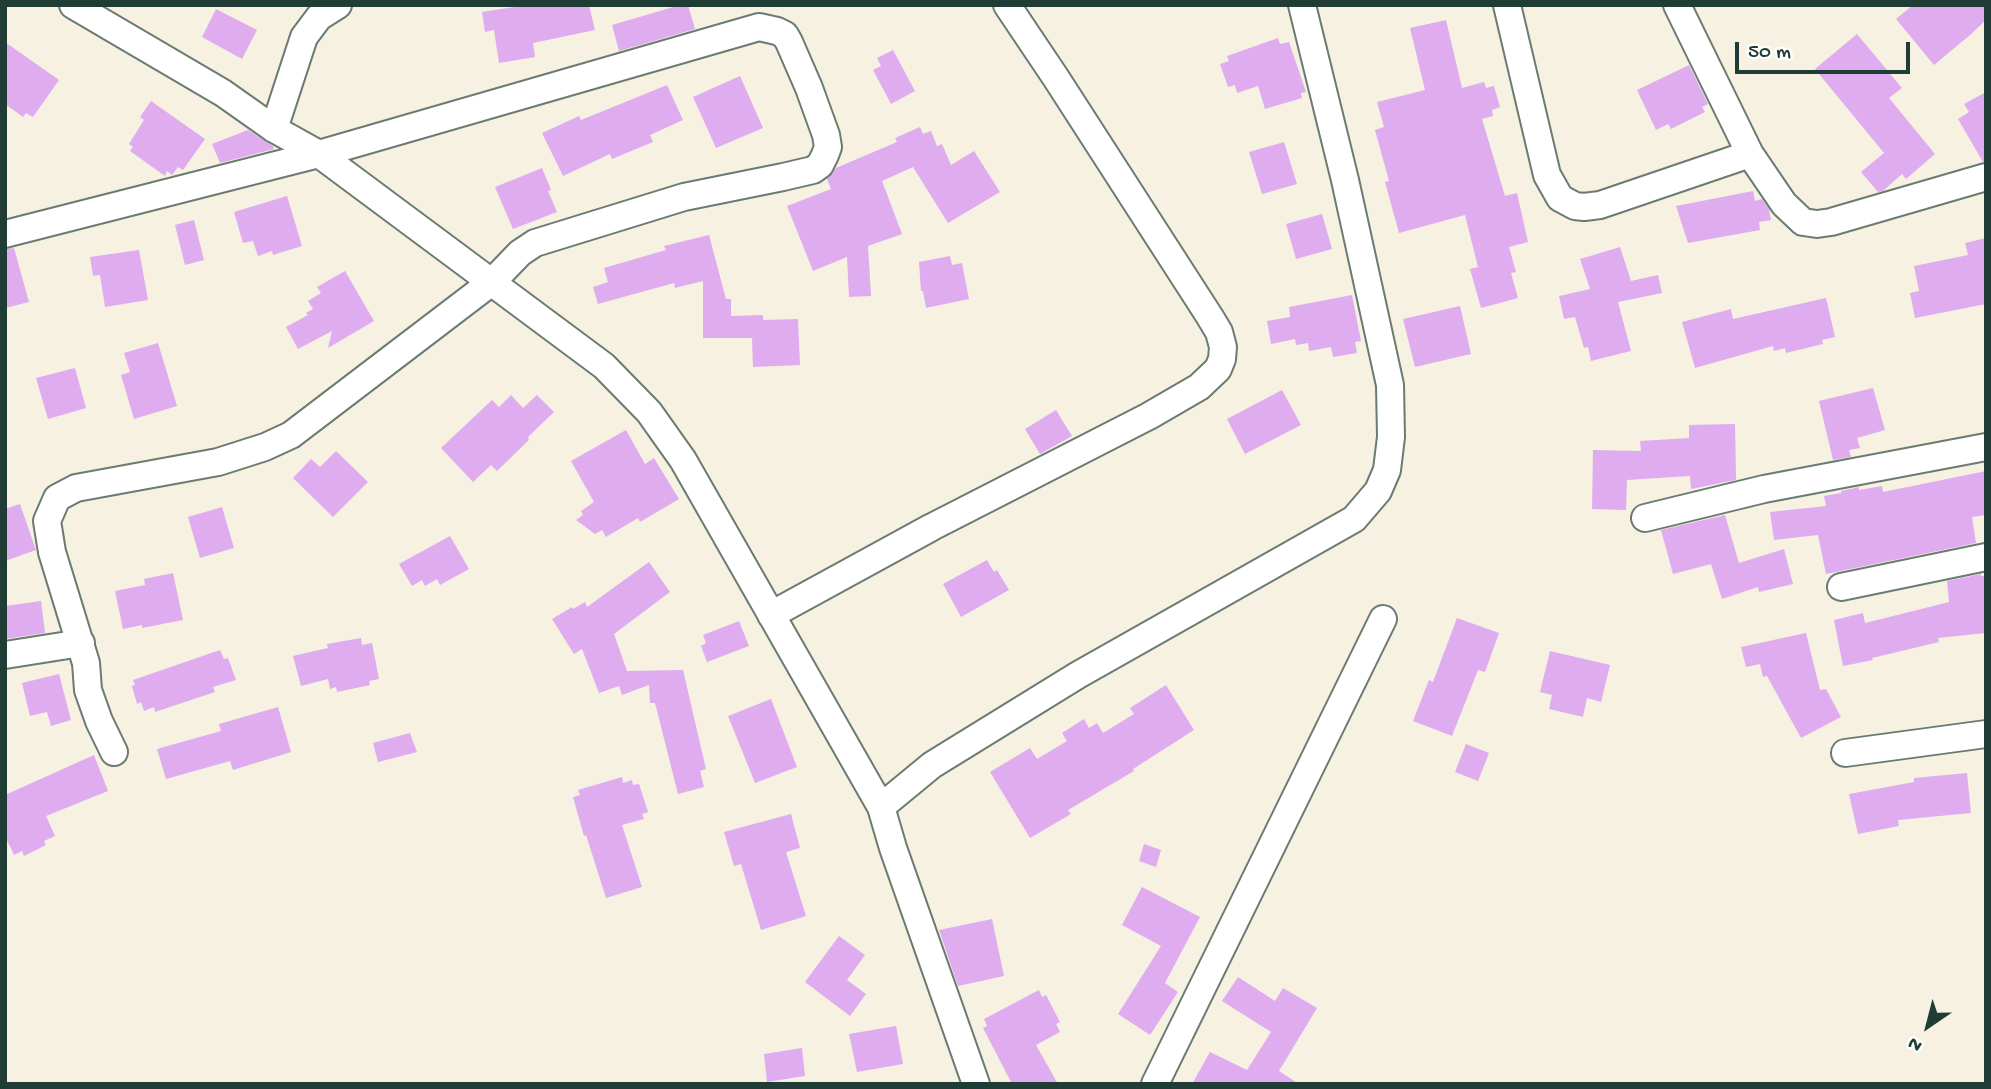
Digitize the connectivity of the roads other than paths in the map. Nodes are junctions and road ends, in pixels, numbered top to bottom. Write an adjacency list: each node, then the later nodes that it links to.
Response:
1 (73, 5): 7 (street)
2 (338, 5): 7 (street)
3 (1007, 5): 17 (street)
4 (1302, 5): 24 (street)
5 (1507, 5): 9 (street)
6 (1677, 5): 9 (street)
7 (274, 129): 8 (street)
8 (319, 154): 11 (street); 12 (street); 12 (street)
9 (1750, 154): 10 (street)
10 (1986, 177)
11 (5, 234)
12 (493, 281): 17 (street); 19 (street)
13 (1986, 447): 14 (street)
14 (1645, 518)
15 (1986, 557): 16 (street)
16 (1841, 587)
17 (771, 615): 24 (street)
18 (1384, 619): 26 (street)
19 (80, 643): 20 (street); 22 (street)
20 (5, 655)
21 (1986, 734): 23 (street)
22 (114, 752)
23 (1845, 753)
24 (881, 807): 25 (street)
25 (974, 1084)
26 (1155, 1084)

